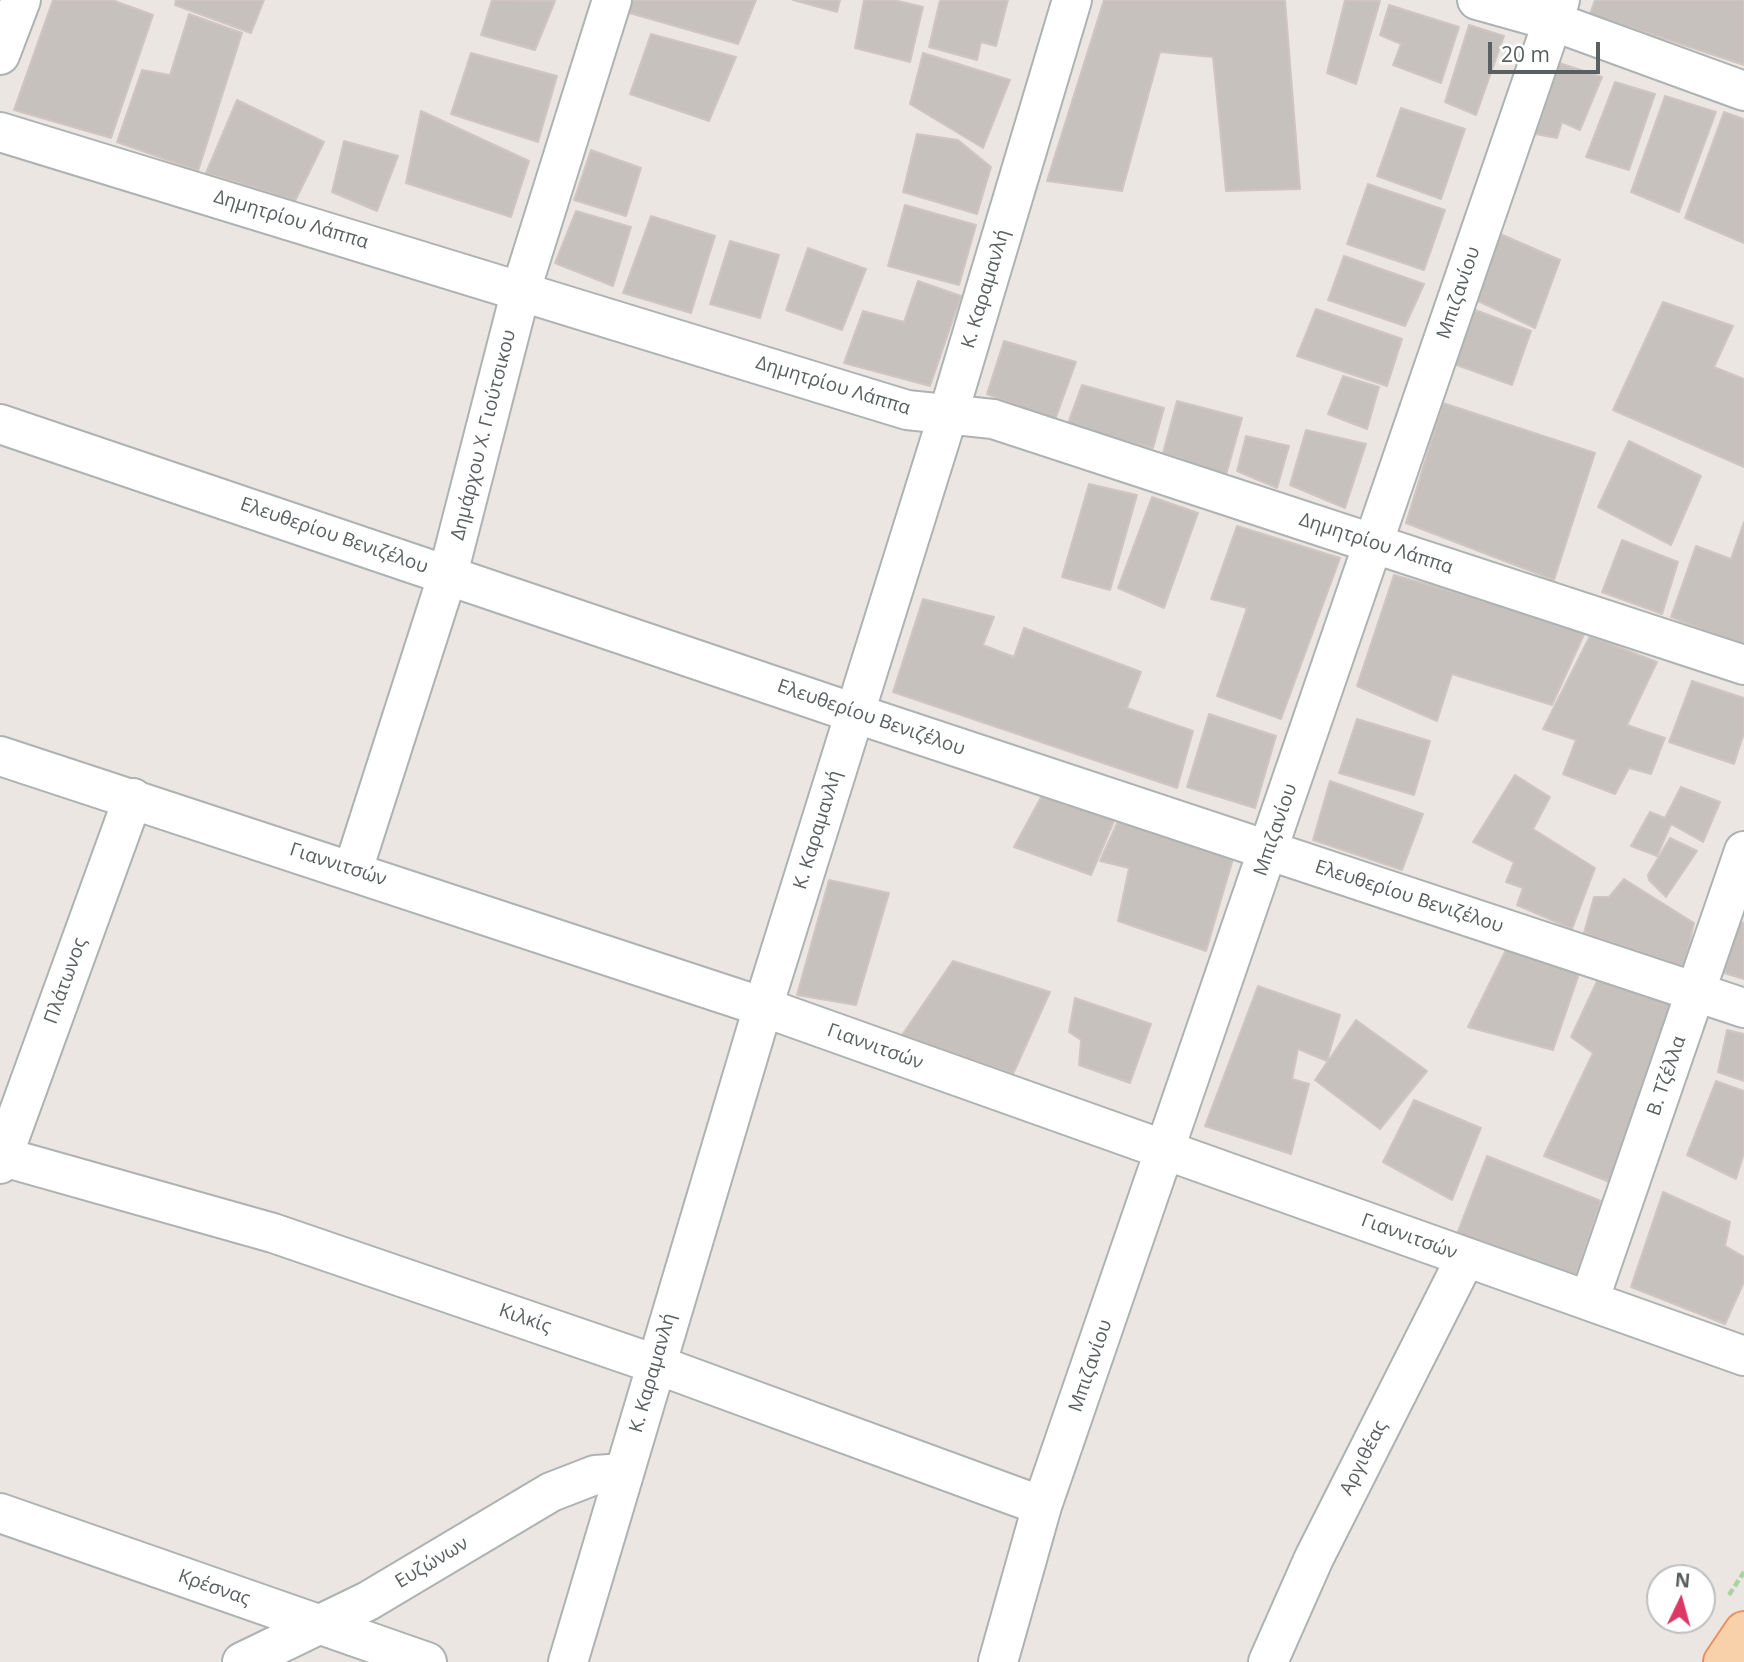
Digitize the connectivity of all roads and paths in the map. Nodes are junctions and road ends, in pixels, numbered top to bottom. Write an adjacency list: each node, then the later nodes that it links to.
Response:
1 (21, 0): 6 (street)
2 (612, 0): 9 (street, Δημάρχου Χ. Γιούτσικου)
3 (1072, 0): 10 (street, Κ. Καραμανλή)
4 (1477, 0): 5 (street)
5 (1556, 10): 7 (street); 12 (street, Μπιζανίου)
6 (0, 55)
7 (1744, 91)
8 (0, 132): 9 (street, Δημητρίου Λάππα)
9 (521, 290): 10 (street, Δημητρίου Λάππα); 13 (street, Δημάρχου Χ. Γιούτσικου)
10 (948, 415): 12 (street, Δημητρίου Λάππα); 15 (street, Κ. Καραμανλή)
11 (0, 424): 13 (street, Ελευθερίου Βενιζέλου)
12 (1373, 544): 14 (street, Δημητρίου Λάππα); 18 (street, Μπιζανίου)
13 (449, 574): 15 (street, Ελευθερίου Βενιζέλου); 20 (street, Δημάρχου Χ. Γιούτσικου)
14 (1744, 666)
15 (854, 713): 18 (street, Ελευθερίου Βενιζέλου); 22 (street, Κ. Καραμανλή)
16 (0, 756): 17 (street, Γιαννιτσών)
17 (133, 798): 20 (street, Γιαννιτσών); 25 (street, Πλάτωνος)
18 (1269, 850): 21 (street, Ελευθερίου Βενιζέλου); 24 (street, Μπιζανίου)
19 (1744, 851): 21 (street, Β. Τζέλλα)
20 (353, 870): 22 (street, Γιαννιτσών)
21 (1696, 992): 23 (street, Ελευθερίου Βενιζέλου); 27 (street, Β. Τζέλλα)
22 (762, 1007): 24 (street, Γιαννιτσών); 29 (street, Κ. Καραμανλή)
23 (1744, 1008)
24 (1165, 1150): 26 (street, Γιαννιτσών); 31 (street, Μπιζανίου)
25 (1, 1159): 29 (street, Κιλκίς)
26 (1466, 1257): 27 (street, Γιαννιτσών); 39 (street, Αργιθέας)
27 (1589, 1301): 28 (street, Γιαννιτσών)
28 (1744, 1356)
29 (656, 1364): 30 (street, Κ. Καραμανλή); 31 (street, Κιλκίς)
30 (624, 1474): 33 (street, Ευζώνων); 37 (street, Κ. Καραμανλή)
31 (1042, 1506): 38 (street, Μπιζανίου)
32 (0, 1513): 33 (street, Κρέσνας)
33 (321, 1625): 35 (street, Ευζώνων); 36 (street, Κρέσνας)
34 (1744, 1631): 40 (main road)
35 (242, 1662)
36 (427, 1662)
37 (568, 1662)
38 (998, 1662)
39 (1268, 1662)
40 (1723, 1662)

